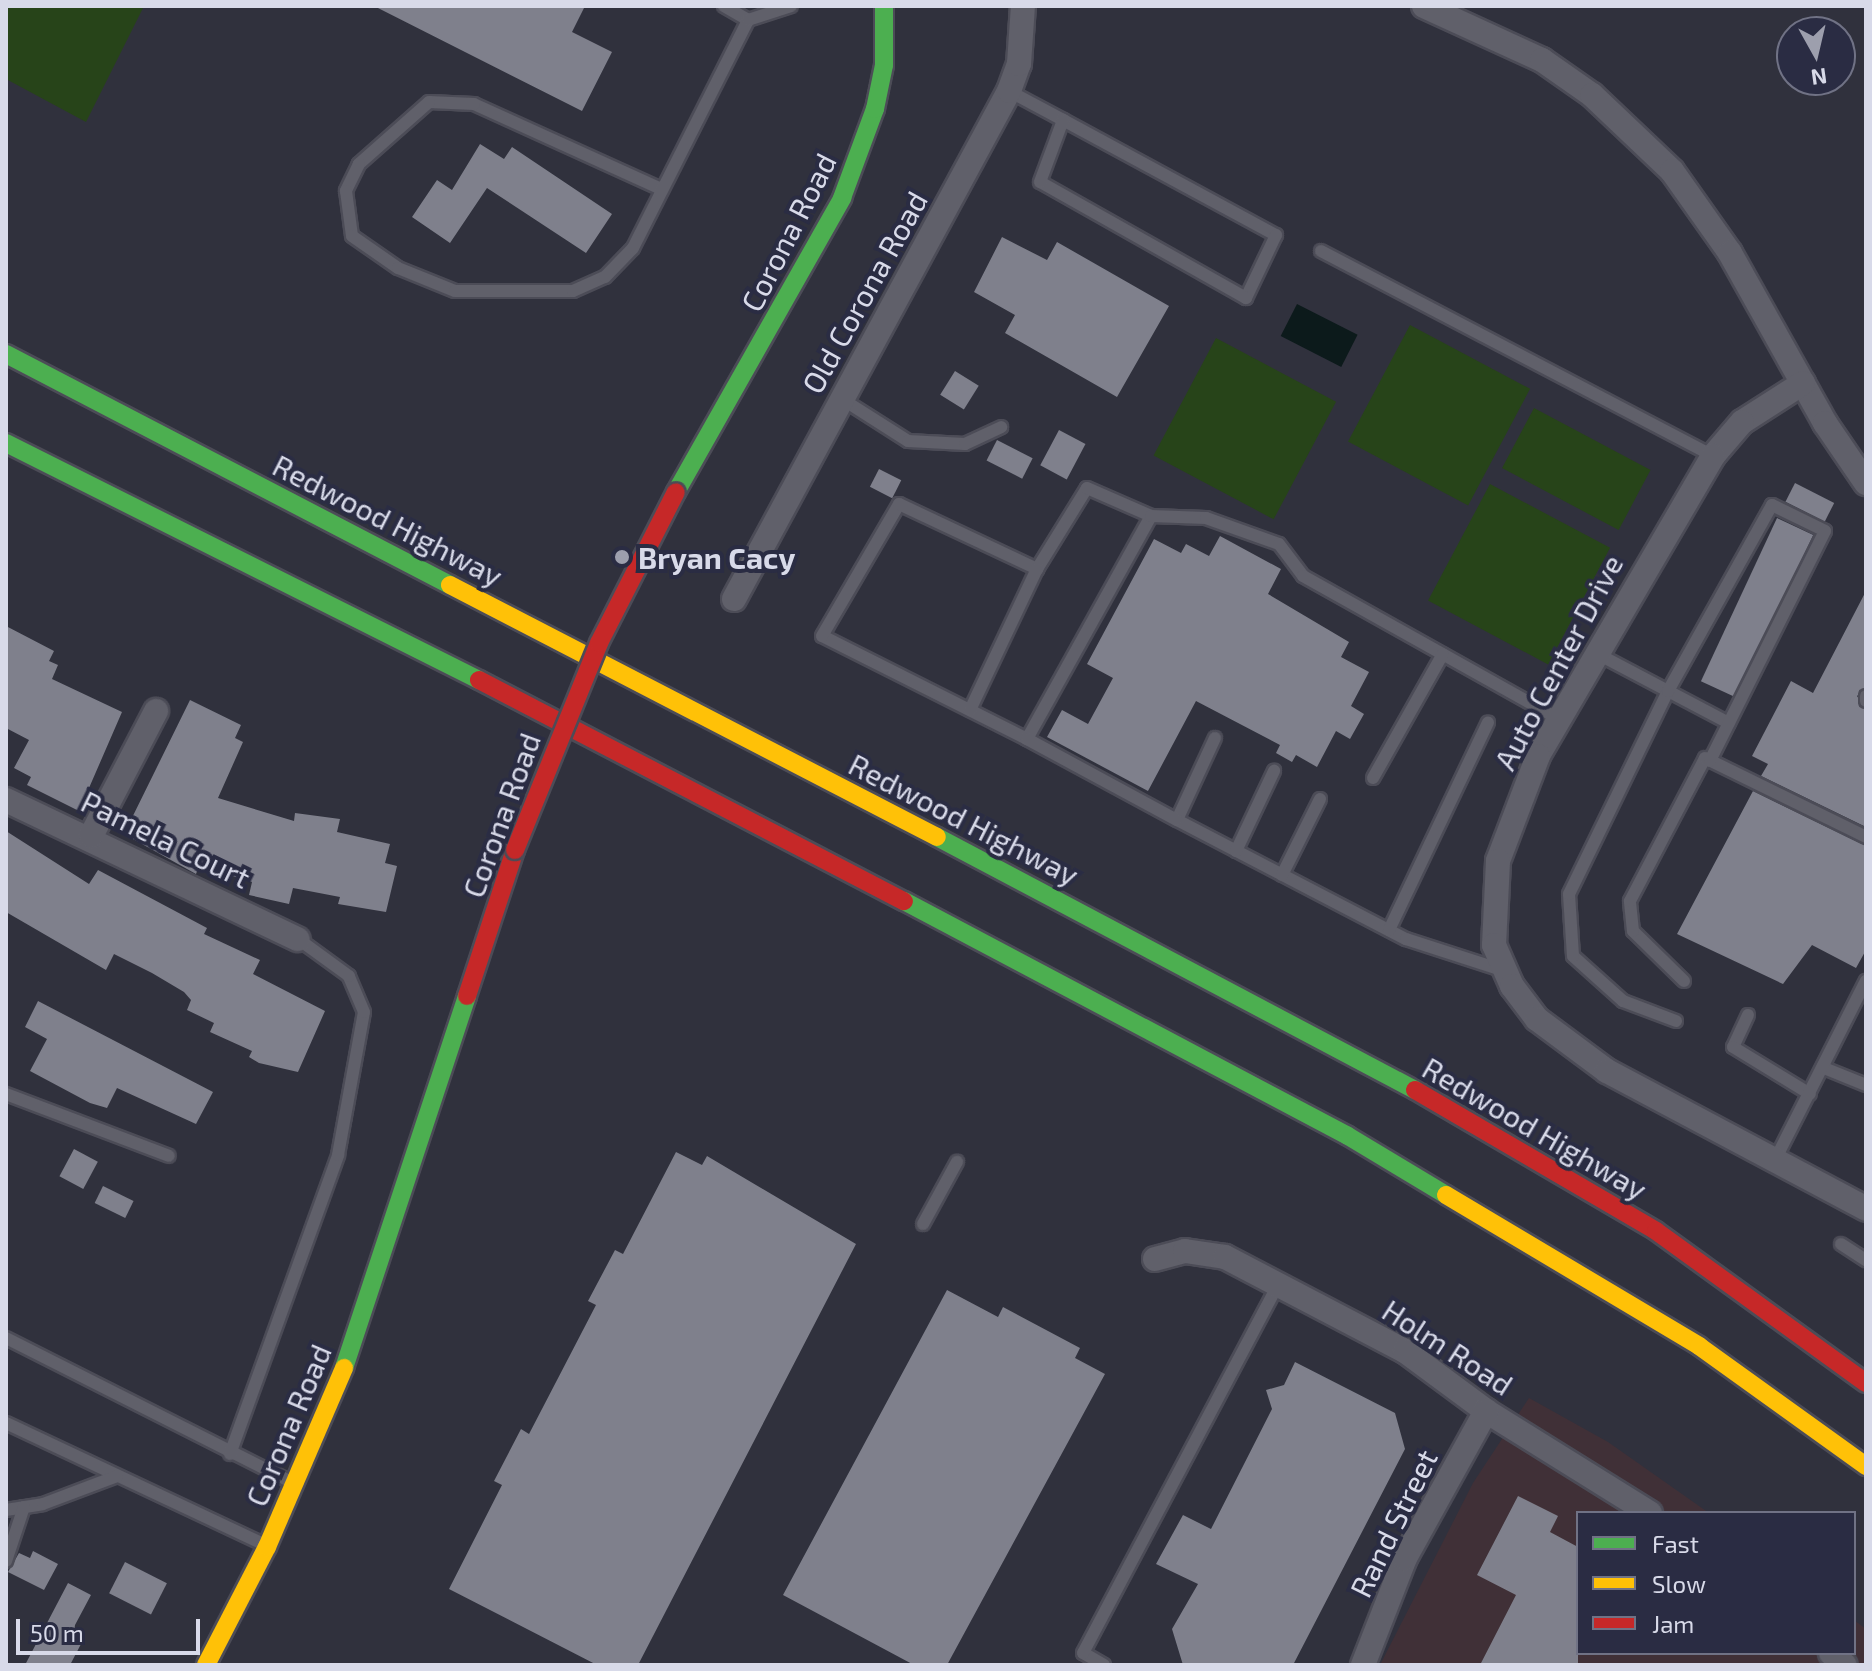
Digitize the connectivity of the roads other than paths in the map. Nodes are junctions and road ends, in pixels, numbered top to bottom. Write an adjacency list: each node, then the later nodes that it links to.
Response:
1 (724, 6): 6 (lane)
2 (791, 6): 6 (lane)
3 (884, 6): 68 (main road, Corona Road, bridge)
4 (1023, 6): 7 (street, Old Corona Road)
5 (1424, 6): 12 (street)
6 (748, 20): 9 (lane)
7 (1009, 91): 8 (lane); 13 (street, Old Corona Road)
8 (1063, 120): 8 (lane)
9 (659, 188): 9 (lane)
10 (1321, 251): 16 (lane)
11 (6, 354): 62 (main road, Redwood Highway)
12 (1803, 383): 16 (street, Auto Center Drive); 17 (street)
13 (842, 399): 14 (lane); 20 (street, Old Corona Road)
14 (1001, 427)
15 (6, 443): 66 (main road)
16 (1713, 456): 21 (street, Auto Center Drive)
17 (1866, 483)
18 (1151, 516): 19 (lane); 22 (lane); 30 (lane)
19 (1037, 569): 24 (lane); 24 (lane)
20 (734, 599)
21 (1596, 653): 23 (lane); 26 (street, Auto Center Drive)
22 (1443, 654): 26 (lane); 33 (lane)
23 (1668, 691): 28 (lane); 28 (lane); 47 (lane)
24 (970, 710): 30 (lane)
25 (156, 711): 37 (street)
26 (1559, 719): 43 (street, Auto Center Drive)
27 (1488, 722): 41 (lane)
28 (1729, 723): 31 (lane)
29 (1215, 738): 36 (lane)
30 (1027, 739): 36 (lane)
31 (1710, 761): 38 (lane); 44 (lane)
32 (1274, 771): 39 (lane)
33 (1373, 778)
34 (1320, 799): 40 (lane)
35 (6, 800): 37 (street, Pamela Court)
36 (1177, 820): 39 (lane)
37 (91, 836): 42 (street, Pamela Court)
38 (1866, 837)
39 (1236, 851): 40 (lane)
40 (1282, 875): 41 (lane)
41 (1389, 930): 43 (lane)
42 (298, 939): 65 (lane)
43 (1505, 971): 53 (street, Auto Center Drive)
44 (1684, 981)
45 (1866, 981): 48 (lane)
46 (1748, 1015): 51 (lane)
47 (1676, 1021)
48 (1824, 1068): 49 (lane); 51 (lane)
49 (1866, 1085)
50 (6, 1094): 52 (lane)
51 (1810, 1094): 53 (lane)
52 (169, 1156)
53 (1775, 1160): 55 (street, Auto Center Drive)
54 (957, 1162): 56 (lane)
55 (1866, 1209)
56 (923, 1224)
57 (1841, 1244): 59 (lane)
58 (1155, 1259): 60 (street, Holm Road)
59 (1866, 1260)
60 (1278, 1284): 63 (street, Holm Road); 75 (lane)
61 (6, 1338): 65 (lane)
62 (1866, 1383)
63 (1486, 1411): 71 (street, Holm Road); 76 (street, Rand Street)
64 (6, 1423): 67 (lane)
65 (230, 1454): 68 (lane)
66 (1866, 1466)
67 (117, 1476): 69 (lane); 72 (lane)
68 (296, 1484): 72 (main road, Corona Road)
69 (24, 1507): 70 (lane); 73 (lane)
70 (6, 1510)
71 (1647, 1511)
72 (267, 1547): 74 (main road, Corona Road)
73 (6, 1561)
74 (206, 1665)
75 (1104, 1665)
76 (1363, 1665)

